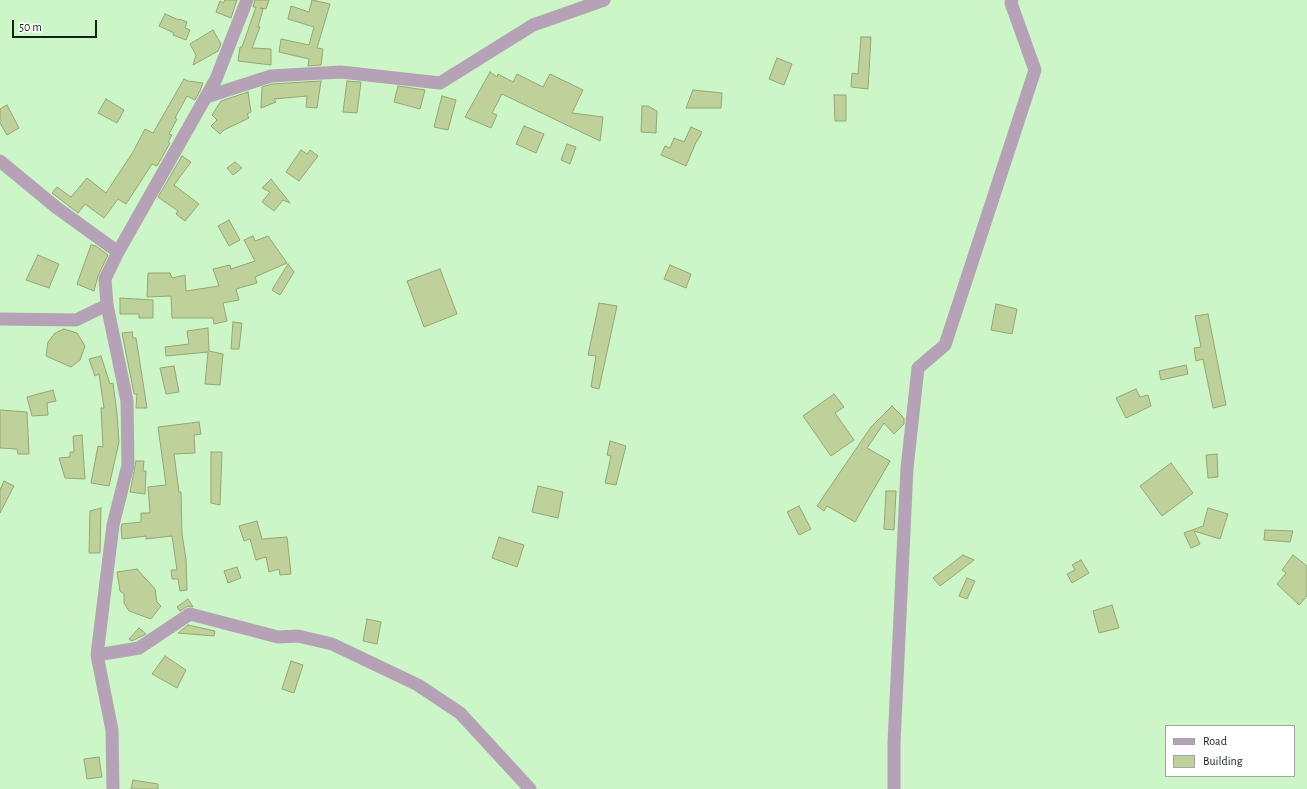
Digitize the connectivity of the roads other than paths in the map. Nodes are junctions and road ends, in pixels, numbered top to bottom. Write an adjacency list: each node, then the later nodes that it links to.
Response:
1 (247, 0): 4 (street)
2 (604, 0): 4 (street)
3 (1012, 0): 12 (street)
4 (206, 97): 6 (street)
5 (0, 160): 6 (street)
6 (118, 252): 7 (street)
7 (107, 305): 8 (street); 9 (street)
8 (0, 319)
9 (97, 655): 10 (street); 11 (street)
10 (113, 789)
11 (530, 789)
12 (894, 789)

